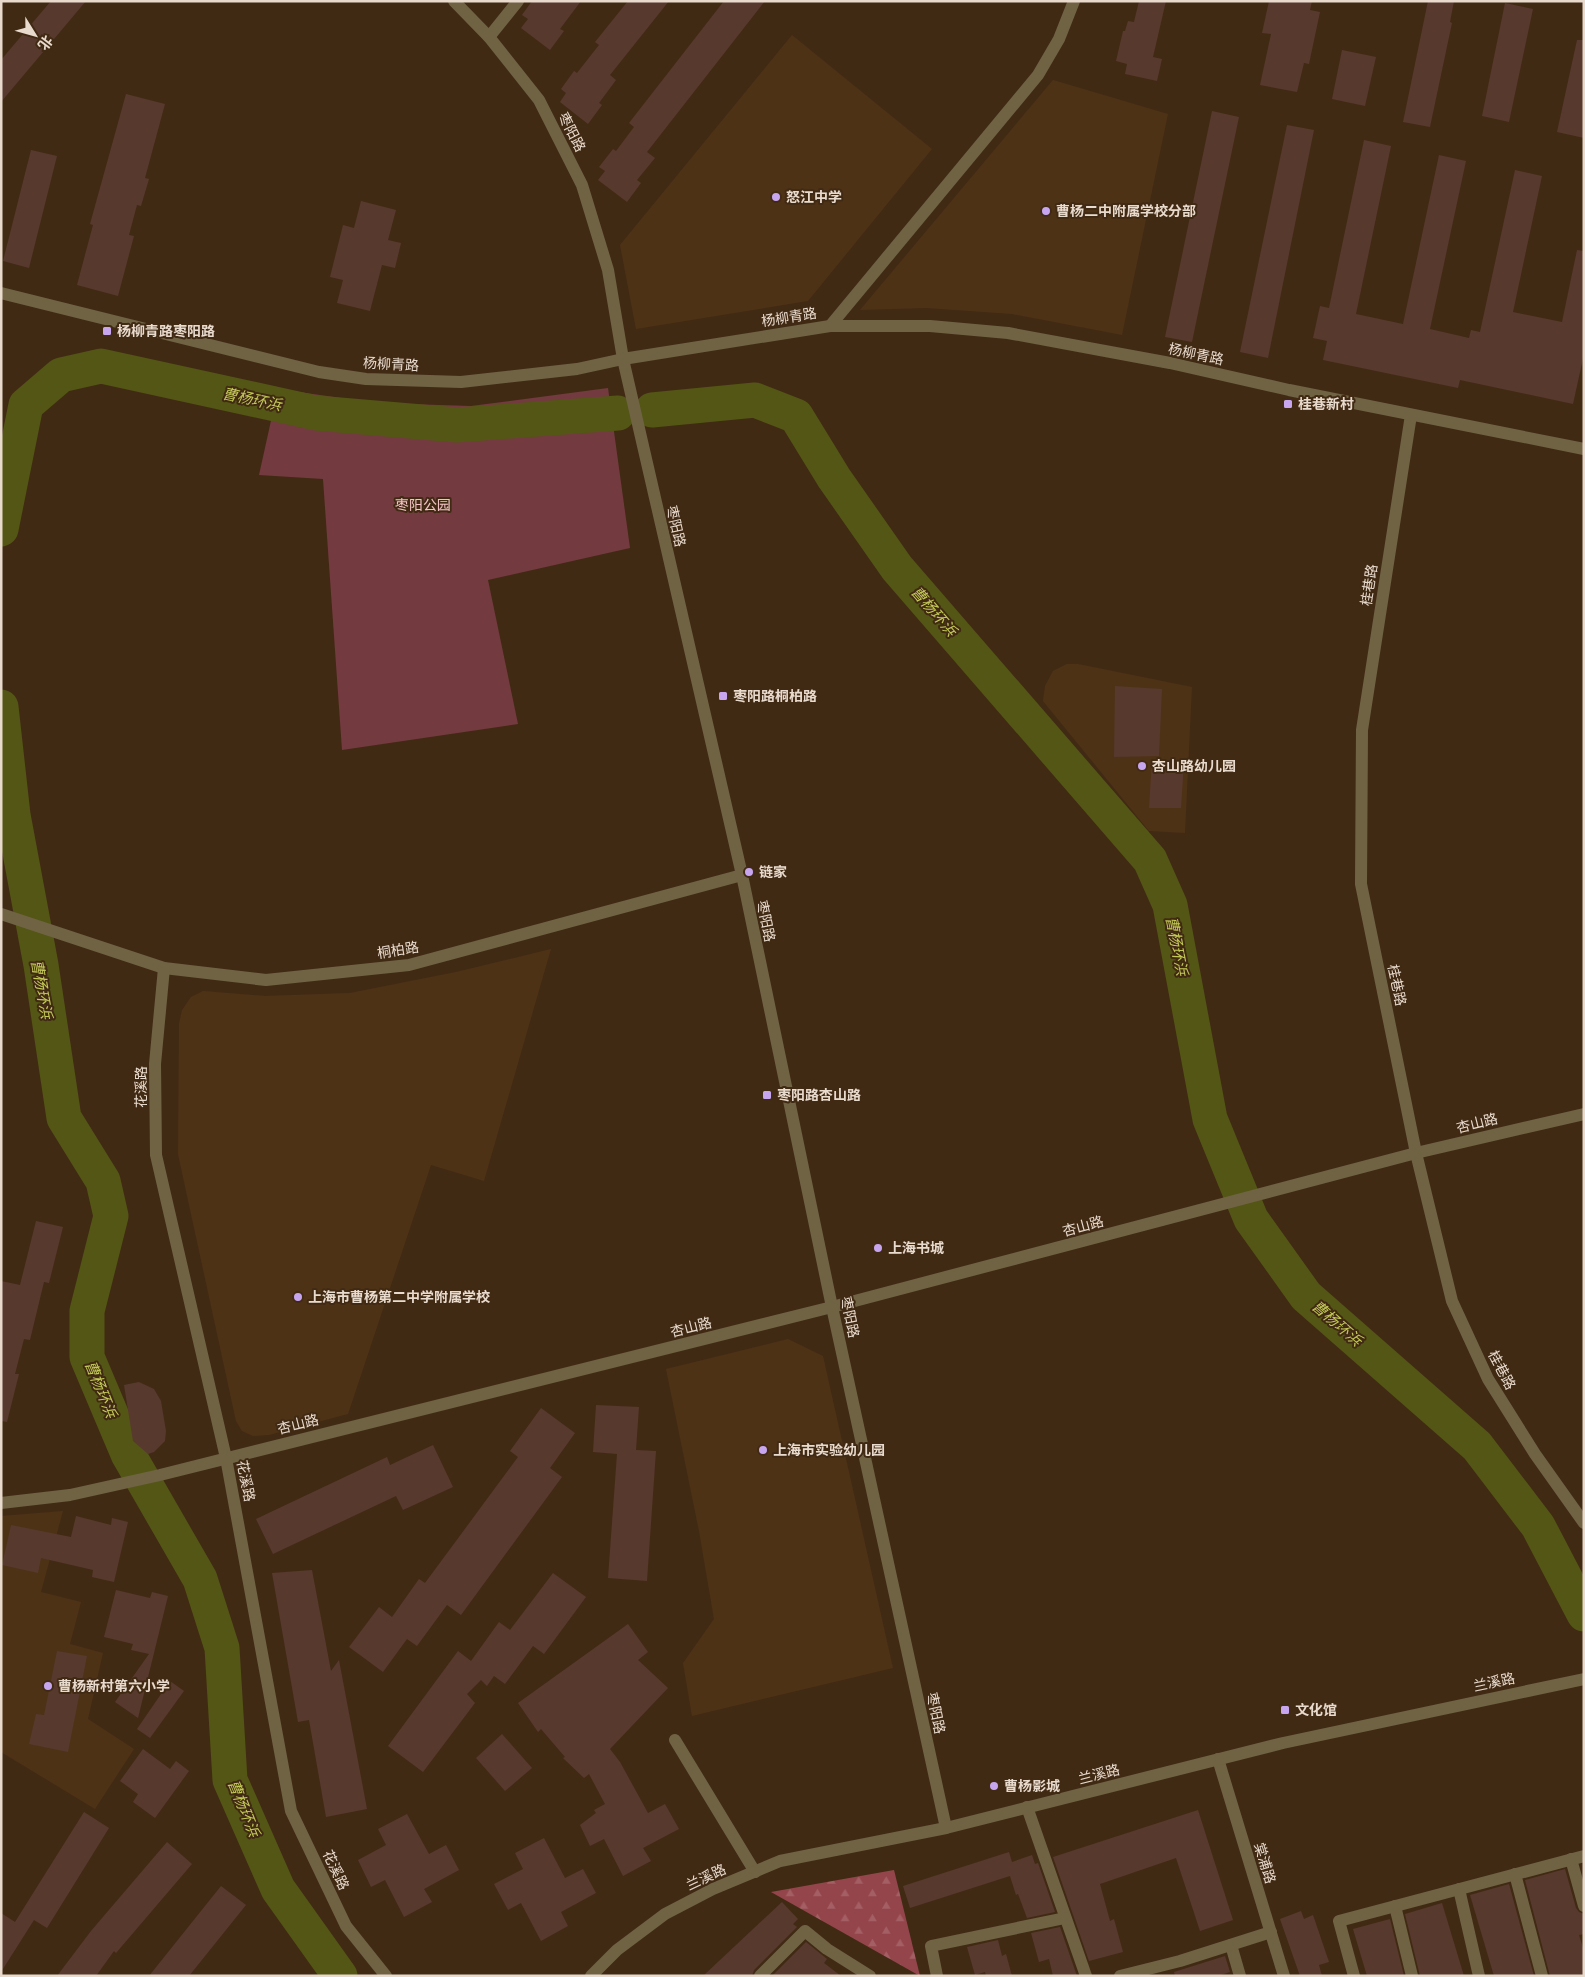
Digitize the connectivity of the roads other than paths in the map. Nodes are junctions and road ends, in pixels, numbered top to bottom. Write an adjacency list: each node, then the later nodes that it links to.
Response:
1 (454, 1): 4 (street, 枣阳路)
2 (518, 1): 4 (street)
3 (1074, 1): 6 (street)
4 (490, 37): 7 (street, 枣阳路)
5 (1, 293): 7 (street, 杨柳青路)
6 (830, 326): 7 (street, 杨柳青路); 8 (street, 杨柳青路)
7 (623, 359): 10 (street, 枣阳路)
8 (1411, 415): 9 (street, 杨柳青路); 14 (street, 桂巷路)
9 (1584, 449)
10 (742, 875): 12 (street, 桐柏路); 15 (street, 枣阳路)
11 (1, 914): 12 (street, 桐柏路)
12 (164, 968): 16 (street, 花溪路)
13 (1584, 1114): 14 (street, 杏山路)
14 (1416, 1154): 15 (street, 杏山路); 18 (street, 桂巷路)
15 (832, 1307): 16 (street, 杏山路); 23 (street, 枣阳路)
16 (226, 1458): 17 (street, 杏山路); 35 (street, 花溪路)
17 (1, 1503)
18 (1584, 1523)
19 (1584, 1678): 21 (street, 兰溪路)
20 (675, 1740): 25 (street)
21 (1218, 1759): 22 (street, 兰溪路); 31 (street, 棠浦路)
22 (1027, 1807): 23 (street, 兰溪路); 30 (street)
23 (946, 1828): 25 (street, 兰溪路)
24 (1578, 1857): 26 (street); 29 (street)
25 (755, 1872): 36 (street, 兰溪路)
26 (1515, 1874): 27 (street); 47 (street)
27 (1459, 1889): 28 (street); 46 (street)
28 (1395, 1906): 44 (street); 45 (street)
29 (1584, 1906)
30 (1066, 1918): 39 (street); 40 (street)
31 (1270, 1932): 32 (street); 43 (street, 棠浦路)
32 (1231, 1944): 33 (street); 42 (street)
33 (1172, 1970): 41 (street)
34 (849, 1971): 37 (street); 38 (street)
35 (386, 1976)
36 (591, 1976)
37 (760, 1976)
38 (870, 1976)
39 (937, 1976)
40 (1086, 1976)
41 (1120, 1976)
42 (1240, 1976)
43 (1284, 1976)
44 (1354, 1976)
45 (1412, 1976)
46 (1479, 1976)
47 (1542, 1976)

